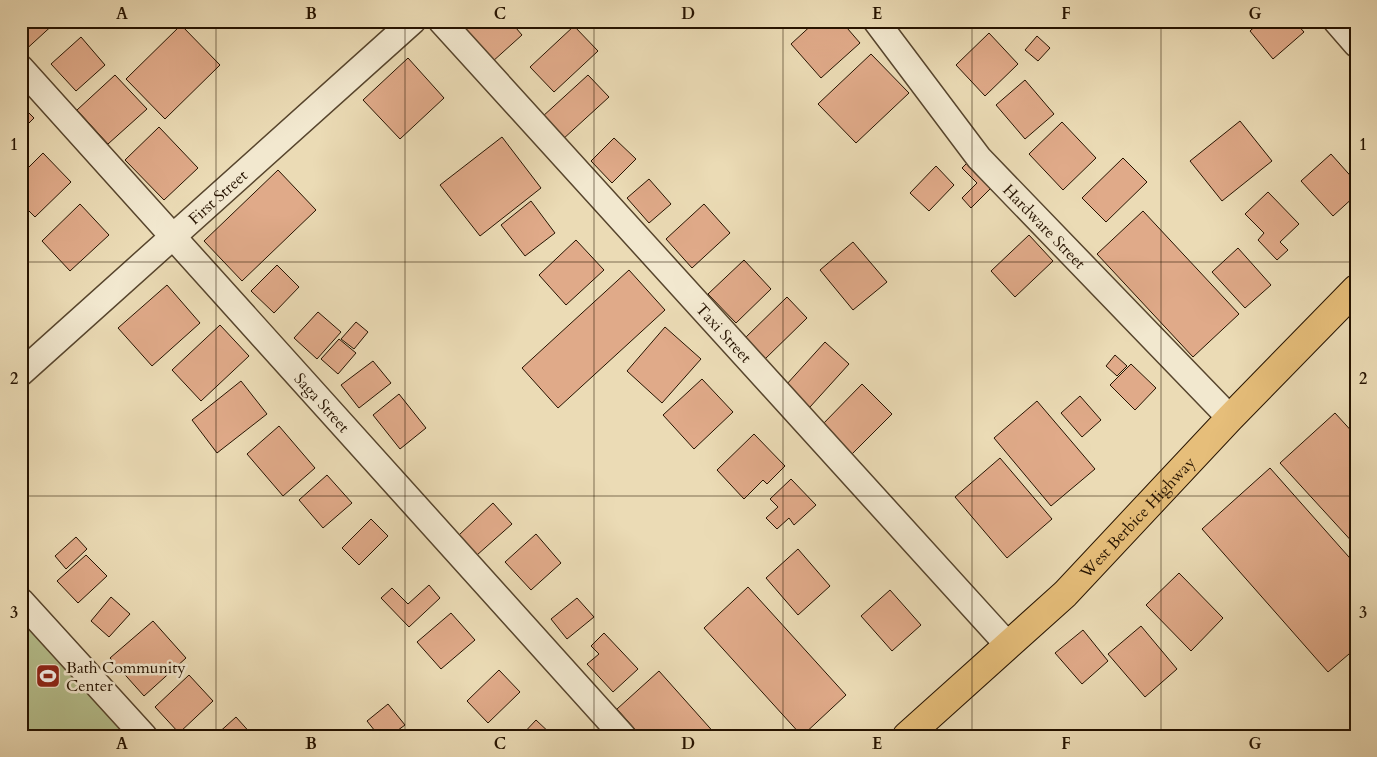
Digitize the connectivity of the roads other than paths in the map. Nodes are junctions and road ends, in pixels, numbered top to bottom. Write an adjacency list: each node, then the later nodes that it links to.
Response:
1 (413, 21): 7 (street, First Street)
2 (441, 21): 12 (street, Taxi Street)
3 (876, 21): 10 (street, Hardware Street)
4 (1336, 21): 5 (street)
5 (1356, 44)
6 (21, 68): 7 (street, Saga Street)
7 (174, 237): 9 (street, First Street); 14 (street, Saga Street)
8 (1356, 289): 10 (main road, West Berbice Highway)
9 (21, 373)
10 (1230, 418): 12 (main road, West Berbice Highway)
11 (21, 601): 13 (street)
12 (1008, 645): 15 (main road, West Berbice Highway)
13 (144, 736)
14 (623, 736)
15 (907, 736)

